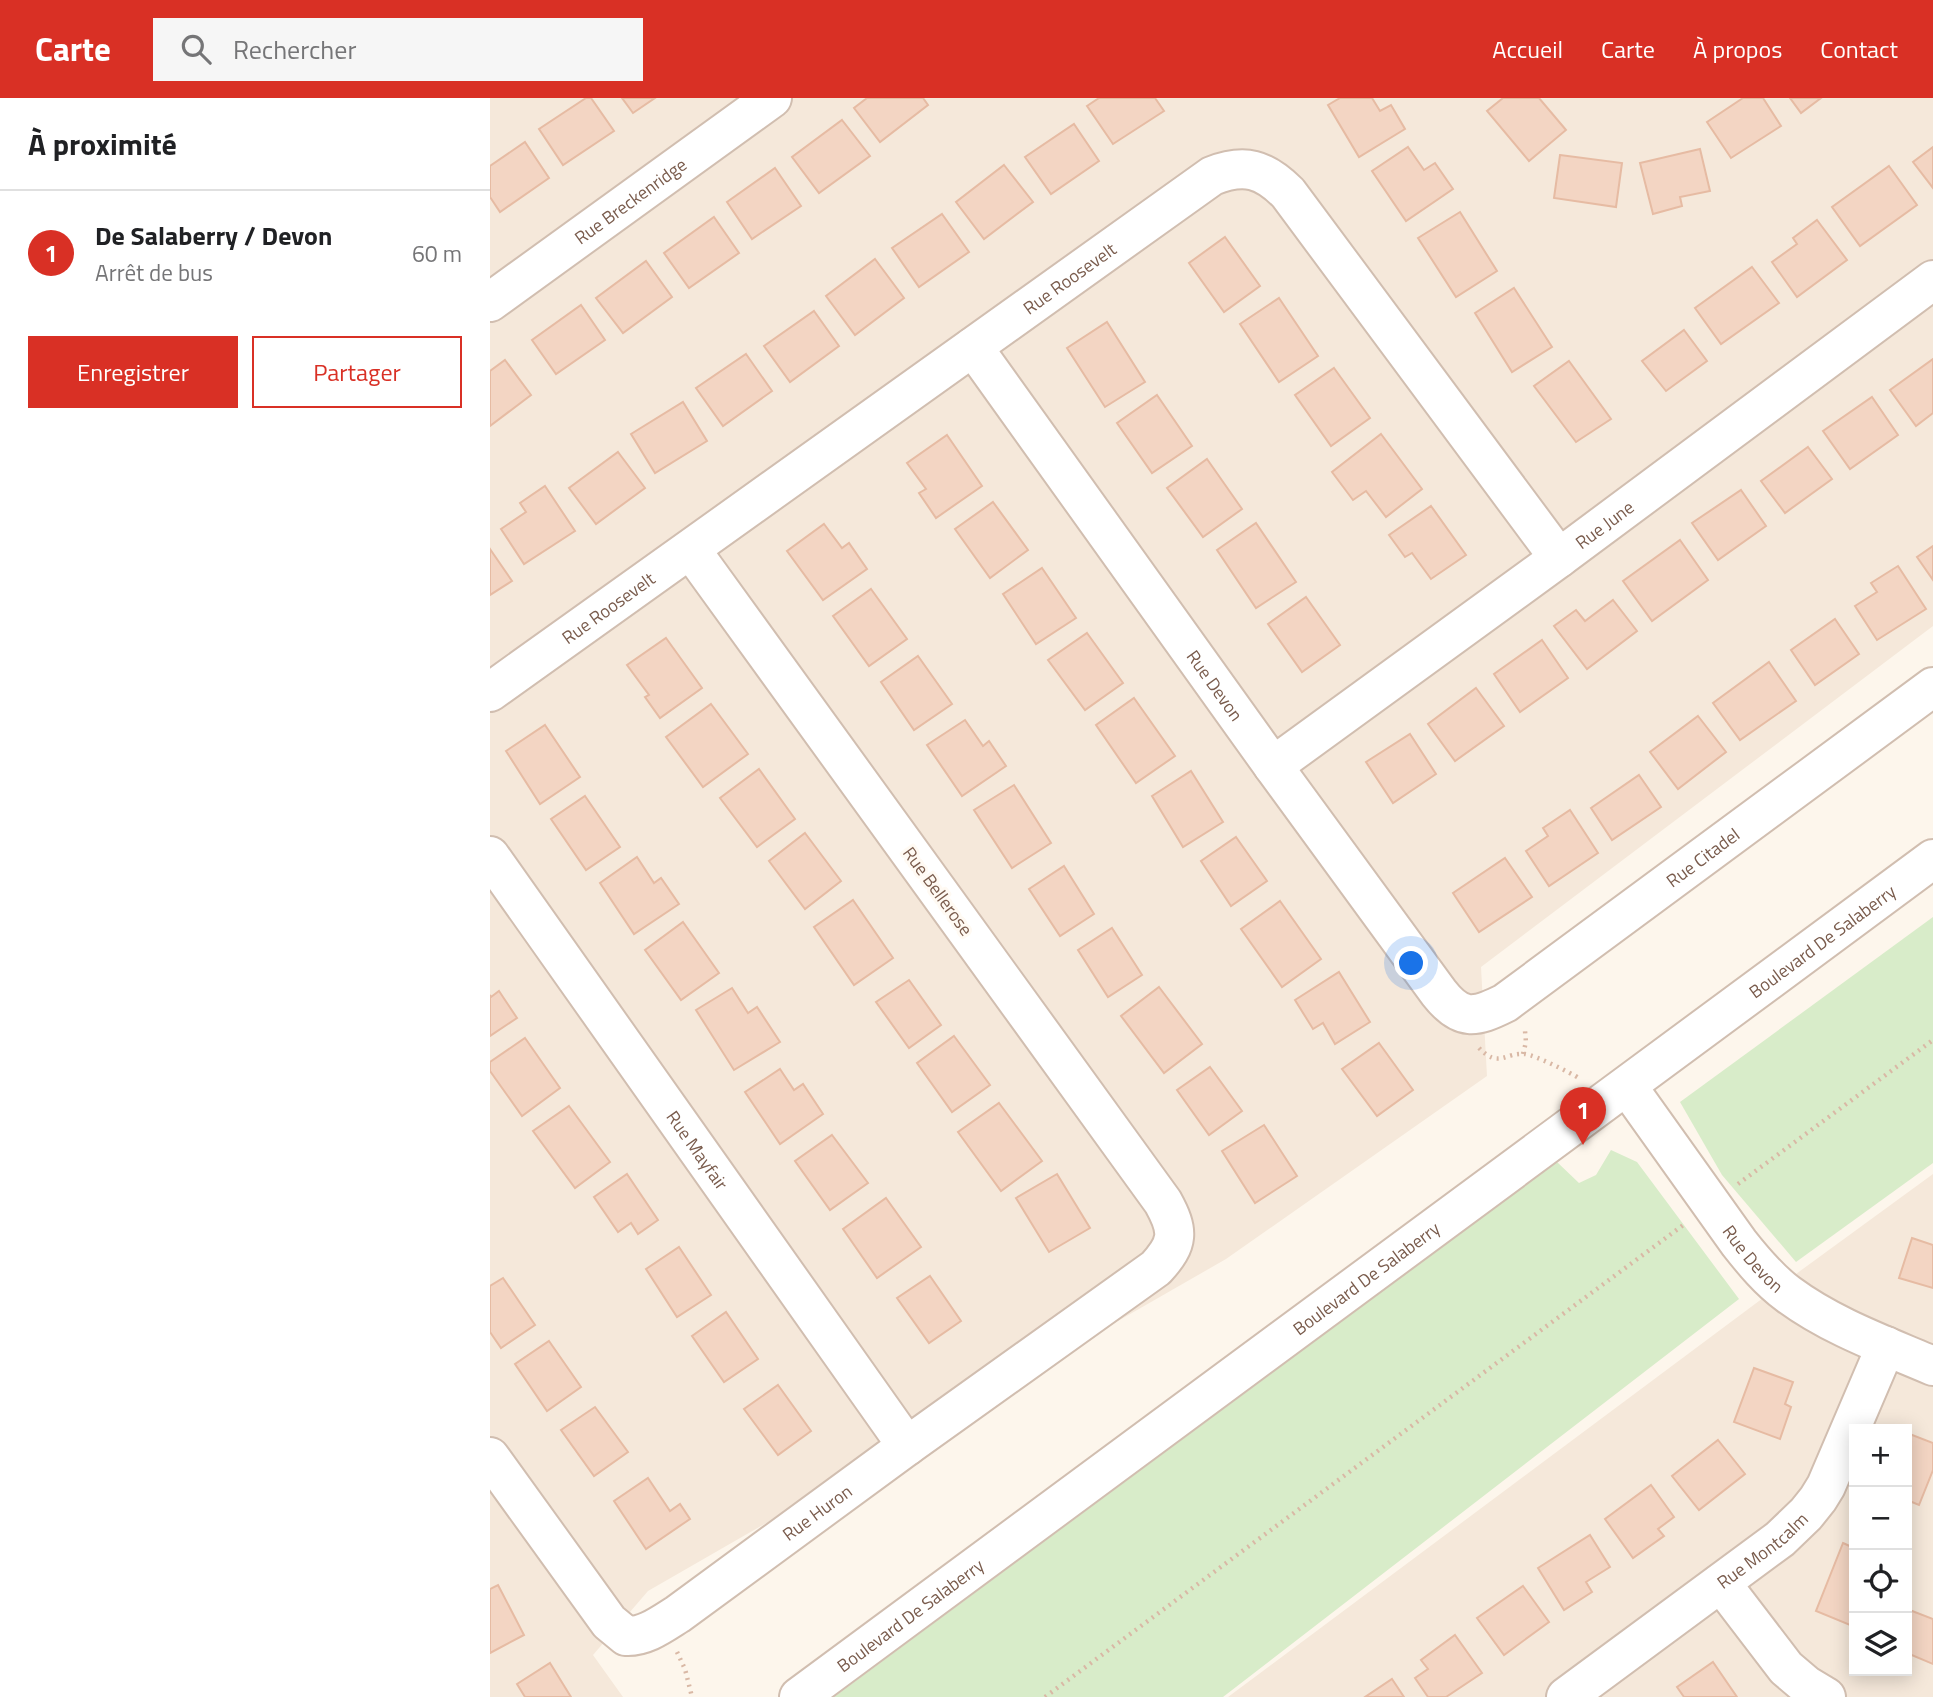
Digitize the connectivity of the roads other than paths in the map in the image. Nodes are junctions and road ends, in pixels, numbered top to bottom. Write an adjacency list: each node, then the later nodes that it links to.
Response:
1 (772, 98): 3 (street, Rue Breckenridge)
2 (1933, 279): 6 (street, Rue June)
3 (490, 302)
4 (974, 347): 5 (street, Rue Roosevelt); 6 (street, Rue Roosevelt); 9 (street, Rue Devon)
5 (691, 550): 8 (street, Rue Roosevelt); 14 (street, Rue Bellerose)
6 (1559, 558): 9 (street, Rue June)
7 (1933, 687): 12 (street, Rue Citadel)
8 (490, 692)
9 (1273, 766): 12 (street, Rue Devon)
10 (490, 856): 17 (street, Rue Mayfair)
11 (1933, 859): 13 (street, Boulevard De Salaberry)
12 (1473, 1031)
13 (1627, 1086): 15 (street, Rue Devon); 20 (street, Boulevard De Salaberry)
14 (1176, 1236): 17 (street, Rue Huron)
15 (1886, 1346): 16 (street, Rue Devon); 19 (street, Rue Montcalm)
16 (1933, 1366)
17 (908, 1446): 18 (street, Rue Huron)
18 (490, 1457)
19 (1721, 1583): 21 (street, Rue Montcalm); 22 (street)
20 (799, 1697)
21 (1566, 1697)
22 (1826, 1697)

